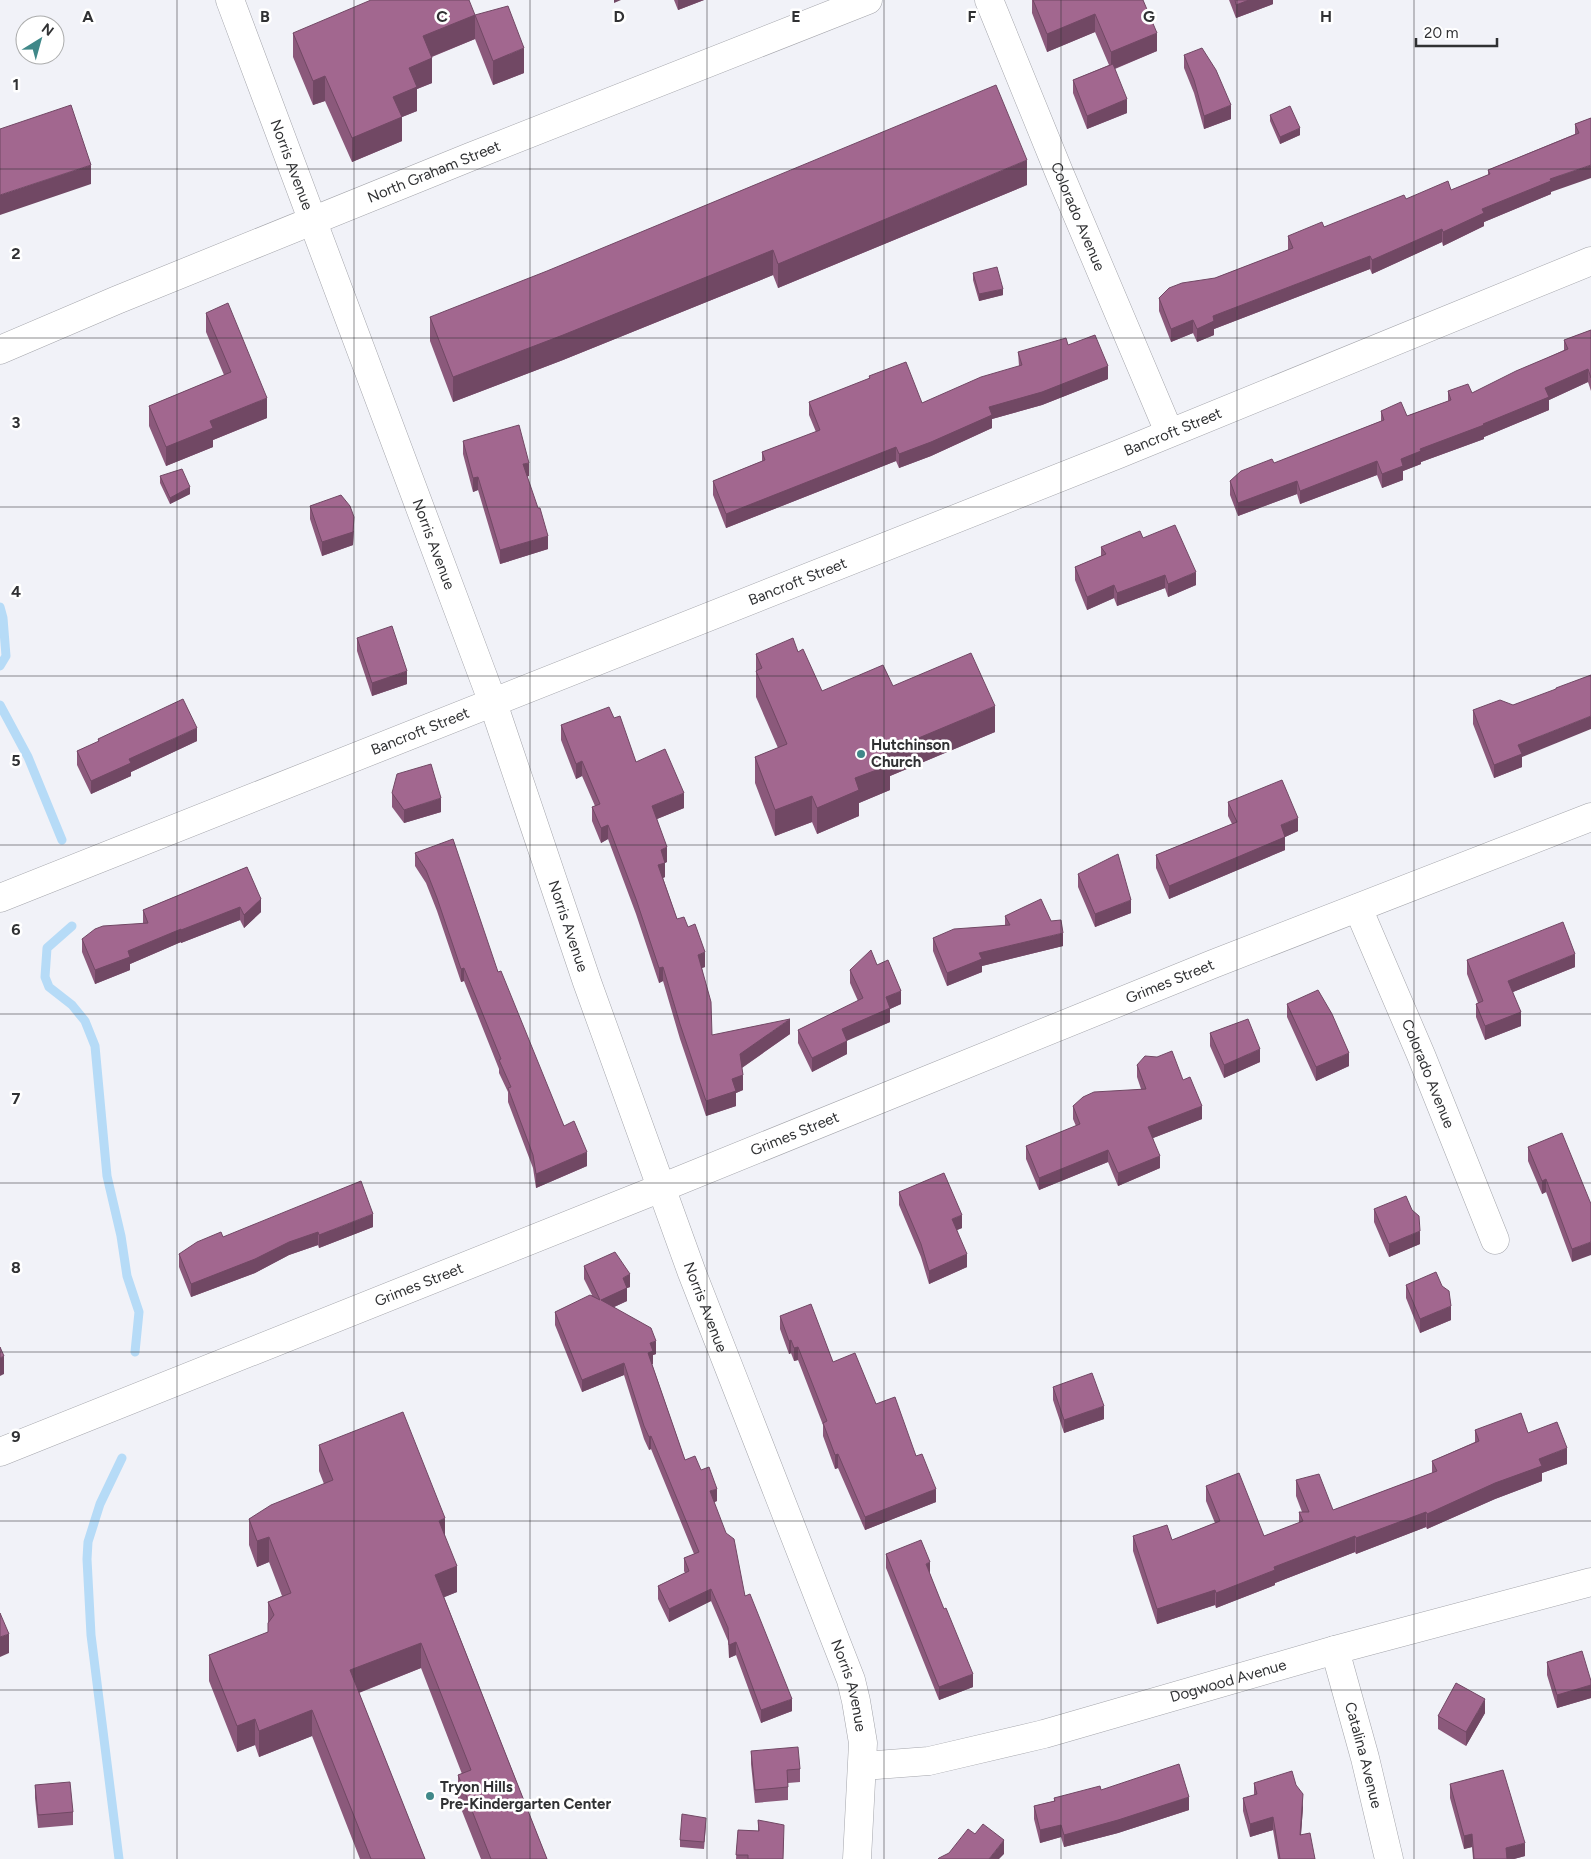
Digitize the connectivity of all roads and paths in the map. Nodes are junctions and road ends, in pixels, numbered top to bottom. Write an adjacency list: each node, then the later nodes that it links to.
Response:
1 (230, 0): 4 (street, Norris Avenue)
2 (868, 0): 4 (street, North Graham Street)
3 (989, 0): 7 (street, Colorado Avenue)
4 (313, 221): 6 (street, North Graham Street); 8 (street, Norris Avenue)
5 (1591, 261): 7 (street, Bancroft Street)
6 (0, 350)
7 (1169, 432): 8 (street, Bancroft Street)
8 (493, 703): 10 (street, Bancroft Street); 12 (street, Norris Avenue)
9 (1591, 817): 11 (street, Grimes Street)
10 (0, 898)
11 (1358, 908): 12 (street, Grimes Street); 13 (street, Colorado Avenue)
12 (661, 1188): 14 (street, Grimes Street); 17 (street, Norris Avenue)
13 (1494, 1240)
14 (0, 1452)
15 (1591, 1582): 16 (street, Dogwood Avenue)
16 (1335, 1650): 17 (street, Dogwood Avenue); 19 (street, Catalina Avenue)
17 (863, 1766): 18 (street, Norris Avenue)
18 (857, 1859)
19 (1390, 1859)

